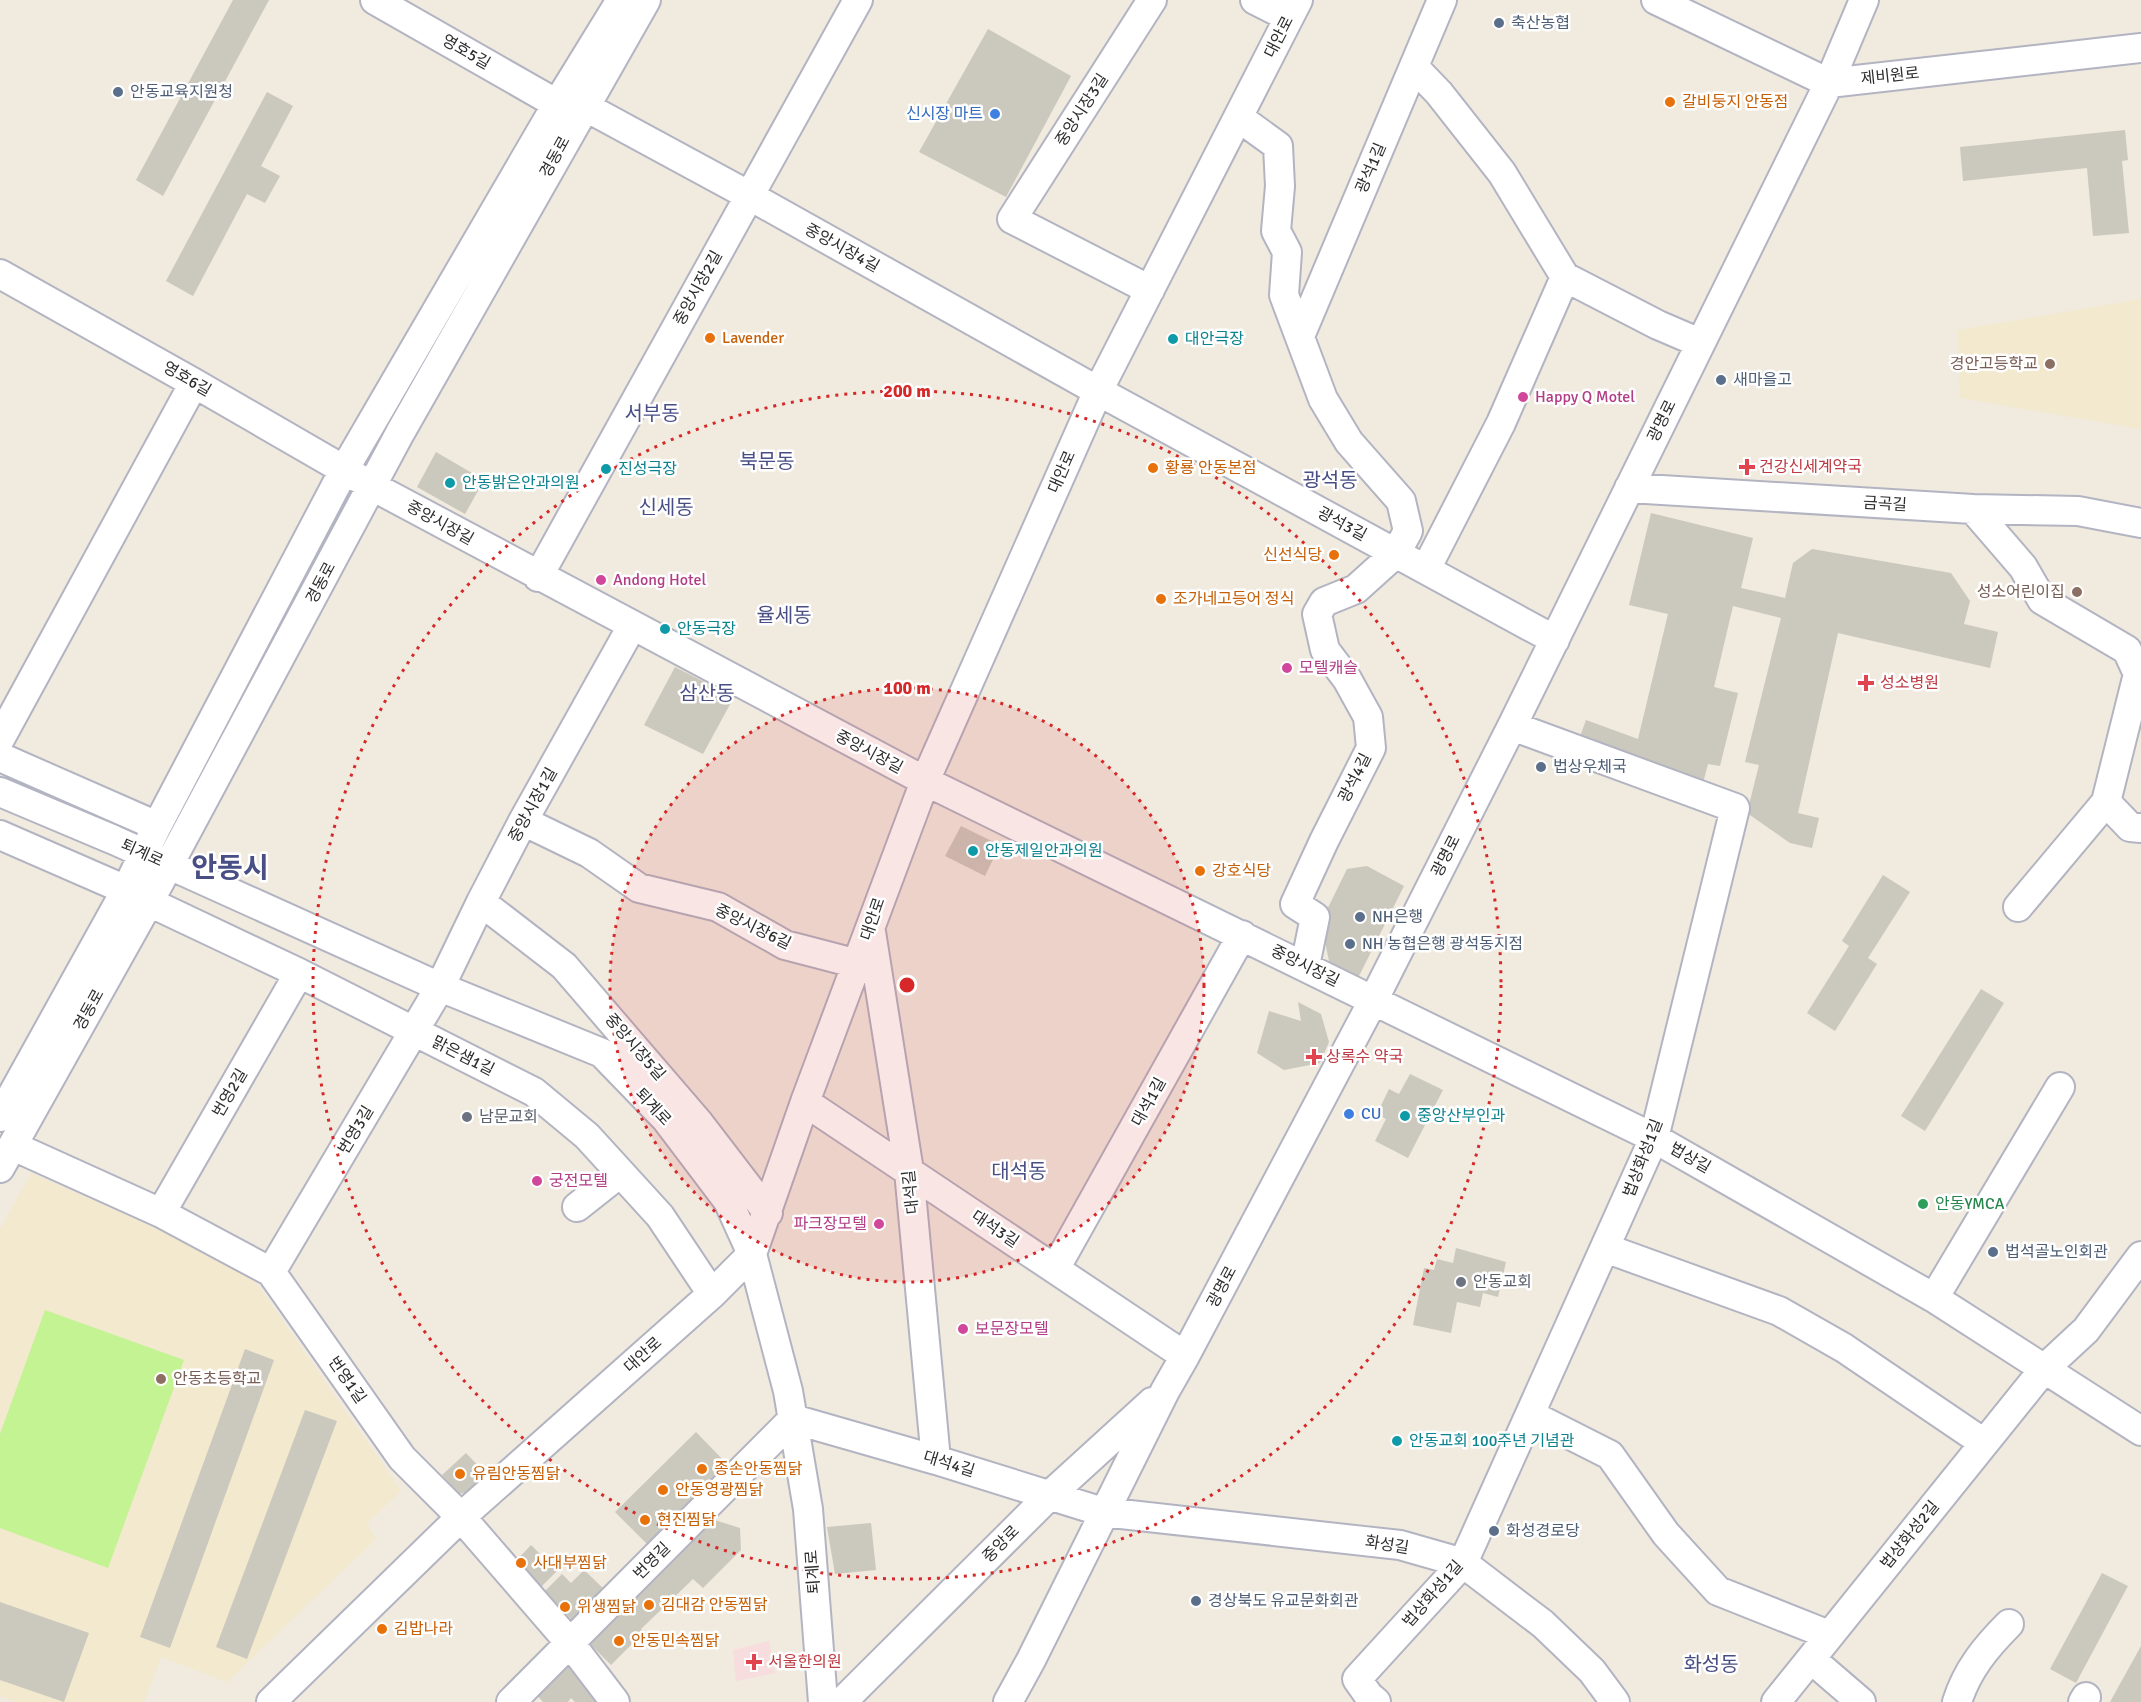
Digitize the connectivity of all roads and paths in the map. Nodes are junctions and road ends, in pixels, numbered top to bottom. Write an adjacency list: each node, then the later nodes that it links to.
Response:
1 (375, 0): 14 (street, 영호5길)
2 (621, 0): 14 (street, 경동로)
3 (646, 0): 14 (street, 경동로)
4 (858, 0): 16 (street, 중앙시장2길)
5 (1152, 0): 19 (street, 중앙시장3길)
6 (1255, 0): 10 (street)
7 (1442, 0): 12 (street, 광석1길)
8 (1656, 0): 13 (street)
9 (1864, 0): 13 (street, 광명로)
10 (1293, 9): 15 (street, 대안로)
11 (2141, 48): 13 (street, 제비원로)
12 (1414, 67): 18 (street); 20 (street, 광석1길)
13 (1829, 83): 21 (street, 광명로)
14 (570, 105): 16 (street, 중앙시장4길); 24 (street, 경동로); 25 (street, 경동로)
15 (1238, 117): 19 (street, 대안로); 20 (street)
16 (750, 196): 23 (street, 중앙시장4길); 31 (street, 중앙시장2길)
17 (0, 274): 22 (street, 영호6길)
18 (1565, 277): 21 (street); 30 (street)
19 (1150, 290): 23 (street, 대안로)
20 (1300, 336): 29 (street)
21 (1700, 343): 26 (street, 광명로)
22 (194, 383): 24 (street, 영호6길); 35 (street)
23 (1098, 392): 29 (street, 광석3길); 37 (street, 대안로)
24 (344, 470): 25 (street, 영호6길); 41 (street, 경동로)
25 (372, 486): 31 (street, 중앙시장길); 44 (street, 경동로)
26 (1629, 488): 27 (street, 금곡길); 33 (street, 광명로)
27 (1973, 509): 28 (street, 금곡길); 39 (street)
28 (2141, 523)
29 (1396, 553): 30 (street, 광석3길); 51 (street, 광석4길)
30 (1426, 569): 33 (street, 광석3길)
31 (538, 576): 32 (street, 중앙시장길)
32 (632, 626): 37 (street, 중앙시장길); 40 (street, 중앙시장1길)
33 (1556, 639): 34 (street, 광명로)
34 (1512, 726): 54 (street, 광명로); 59 (street, 법상화성1길)
35 (0, 739)
36 (0, 757): 41 (street)
37 (924, 781): 48 (street, 대안로); 49 (street, 중앙시장길)
38 (0, 792): 44 (street, 퇴계로)
39 (2106, 802): 42 (street); 47 (street)
40 (523, 821): 46 (street, 중앙시장1길); 50 (street, 중앙시장6길)
41 (157, 826): 44 (street, 경동로)
42 (2141, 828)
43 (0, 835): 45 (street, 맑은샘1길)
44 (156, 859): 45 (street, 경동로); 53 (street, 퇴계로)
45 (137, 896): 52 (street, 맑은샘1길); 58 (street, 경동로); 60 (street, 경동로)
46 (481, 902): 53 (street, 중앙시장1길); 64 (street, 중앙시장5길)
47 (2018, 907)
48 (870, 926): 50 (street, 대안로); 61 (street, 대석길)
49 (1242, 935): 51 (street, 중앙시장길); 69 (street, 대석1길)
50 (858, 964): 57 (street, 대안로)
51 (1305, 966): 54 (street, 중앙시장길)
52 (299, 973): 55 (street, 맑은샘1길); 65 (street, 번영2길)
53 (440, 987): 55 (street, 번영3길); 67 (street, 퇴계로)
54 (1374, 999): 59 (street, 법상길); 73 (street, 광명로)
55 (415, 1032): 62 (street, 맑은샘1길); 70 (street, 번영3길)
56 (2060, 1088): 72 (street)
57 (805, 1102): 61 (street, 대석3길); 64 (street, 대안로)
58 (0, 1117)
59 (1654, 1138): 66 (street, 법상화성1길); 72 (street, 법상길)
60 (6, 1157): 65 (street, 번영1길)
61 (909, 1171): 69 (street, 대석3길); 80 (street, 대석길)
62 (620, 1173): 63 (street); 71 (street, 맑은샘1길)
63 (577, 1207)
64 (768, 1213): 67 (street, 대안로)
65 (160, 1214): 70 (street, 번영1길)
66 (1605, 1248): 76 (street, 법상화성1길); 79 (street)
67 (752, 1254): 71 (street, 대안로); 77 (street, 퇴계로)
68 (2141, 1256): 74 (street, 법상화성2길)
69 (1055, 1269): 73 (street, 대석3길)
70 (271, 1272): 83 (street, 번영1길)
71 (712, 1294): 83 (street, 대안로)
72 (1934, 1298): 74 (street, 법상길)
73 (1185, 1356): 75 (street, 광명로)
74 (2044, 1369): 78 (street, 법상길); 79 (street, 법상화성2길)
75 (1165, 1391): 81 (street, 중앙로); 82 (street, 광명로)
76 (1531, 1415): 84 (street, 법상화성1길); 86 (street)
77 (793, 1419): 80 (street, 대석4길); 87 (street, 번영길); 92 (street, 퇴계로)
78 (2141, 1431)
79 (1984, 1443): 86 (street, 법상화성2길)
80 (936, 1460): 81 (street, 대석4길)
81 (1050, 1495): 82 (street, 대석4길); 93 (street, 중앙로)
82 (1103, 1512): 84 (street, 화성길); 94 (street, 광명로)
83 (461, 1517): 87 (street, 번영1길); 89 (street, 대안로)
84 (1463, 1563): 95 (street, 법상화성1길); 96 (street, 화성길)
85 (2009, 1624): 99 (street)
86 (1829, 1635): 88 (street, 법상화성2길)
87 (570, 1643): 90 (street, 번영길); 91 (street, 번영1길)
88 (1811, 1659): 97 (street, 법상화성2길); 98 (street)
89 (271, 1702)
90 (511, 1702)
91 (615, 1702)
92 (823, 1702)
93 (842, 1702)
94 (1008, 1702)
95 (1376, 1702)
96 (1615, 1702)
97 (1776, 1702)
98 (1862, 1702)
99 (1958, 1702)

